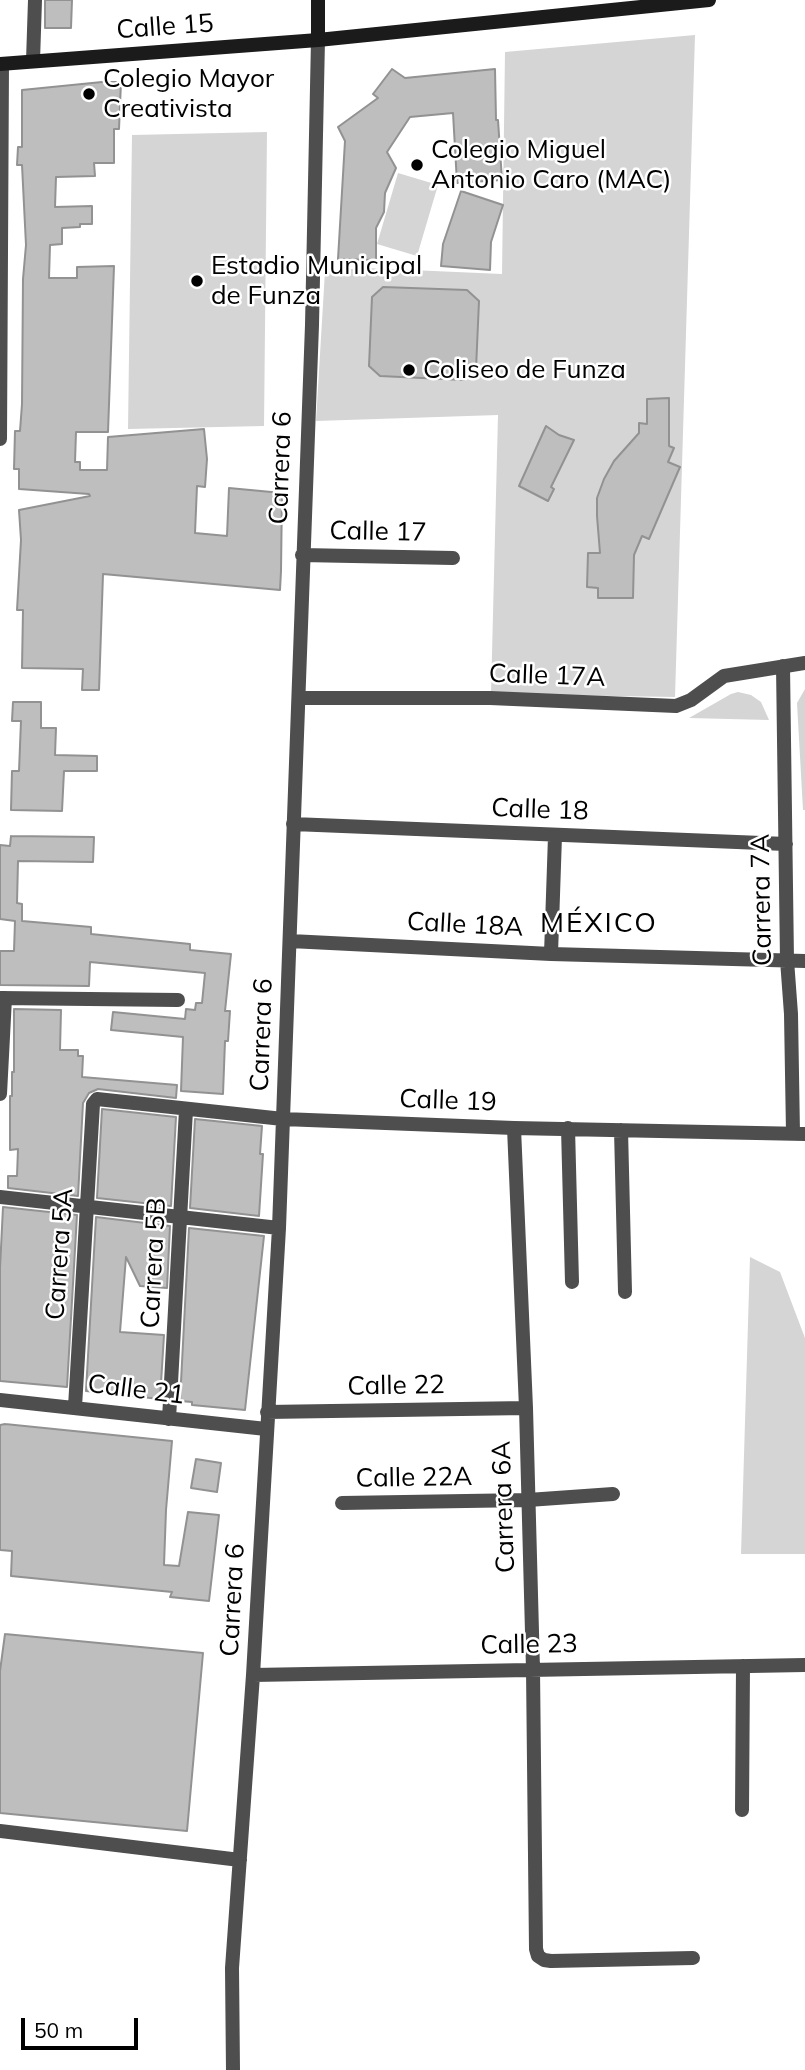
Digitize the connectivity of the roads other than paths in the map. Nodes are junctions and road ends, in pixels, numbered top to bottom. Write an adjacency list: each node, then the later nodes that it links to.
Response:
1 (35, 0): 5 (street)
2 (318, 0): 4 (street, Carrera 6)
3 (709, 0): 4 (street, Calle 15)
4 (318, 40): 5 (street, Calle 15); 8 (street, Carrera 6)
5 (33, 61): 6 (street, Calle 15)
6 (1, 64): 7 (street)
7 (0, 439)
8 (302, 555): 9 (street, Calle 17); 12 (street, Carrera 6)
9 (453, 558)
10 (805, 663): 11 (street, Calle 17A)
11 (783, 666): 12 (street, Calle 17A); 15 (street, Carrera 7A)
12 (299, 698): 13 (street, Carrera 6)
13 (293, 824): 14 (street, Calle 18); 16 (street, Carrera 6)
14 (555, 836): 15 (street, Calle 18); 17 (street)
15 (786, 844): 18 (street, Carrera 7A)
16 (290, 941): 17 (street, Calle 18A); 25 (street, Carrera 6)
17 (551, 954): 18 (street, Calle 18A)
18 (787, 960): 19 (street, Calle 18A); 29 (street, Carrera 7A)
19 (805, 961)
20 (3, 998): 21 (street); 22 (street)
21 (178, 1000)
22 (0, 1094)
23 (93, 1104): 24 (street, Calle 19); 31 (street, Carrera 5A)
24 (186, 1110): 25 (street, Calle 19); 32 (street, Carrera 5B)
25 (283, 1119): 26 (street, Calle 19); 33 (street, Carrera 6)
26 (514, 1128): 27 (street, Calle 19); 38 (street, Carrera 6A)
27 (568, 1128): 28 (street, Calle 19); 34 (street)
28 (621, 1130): 29 (street, Calle 19); 35 (street)
29 (799, 1133)
30 (0, 1197): 31 (street)
31 (88, 1209): 32 (street); 37 (street, Carrera 5A)
32 (181, 1219): 33 (street); 40 (street, Carrera 5B)
33 (279, 1228): 39 (street, Carrera 6)
34 (572, 1282)
35 (625, 1292)
36 (0, 1400): 37 (street, Calle 21)
37 (75, 1407): 40 (street, Calle 21)
38 (526, 1408): 39 (street, Calle 22); 43 (street, Carrera 6A)
39 (267, 1412): 41 (street, Carrera 6)
40 (169, 1419): 41 (street, Calle 21)
41 (266, 1429): 48 (street, Carrera 6)
42 (613, 1494): 43 (street, Calle 22A)
43 (528, 1500): 44 (street, Calle 22A); 47 (street, Carrera 6A)
44 (342, 1503)
45 (805, 1665): 46 (street, Calle 23)
46 (743, 1666): 47 (street, Calle 23); 49 (street)
47 (533, 1669): 48 (street, Calle 23); 52 (street, Carrera 6A)
48 (253, 1675): 51 (street, Carrera 6)
49 (742, 1810)
50 (0, 1831): 51 (street)
51 (240, 1860): 53 (street, Carrera 6)
52 (693, 1958)
53 (233, 2070)

